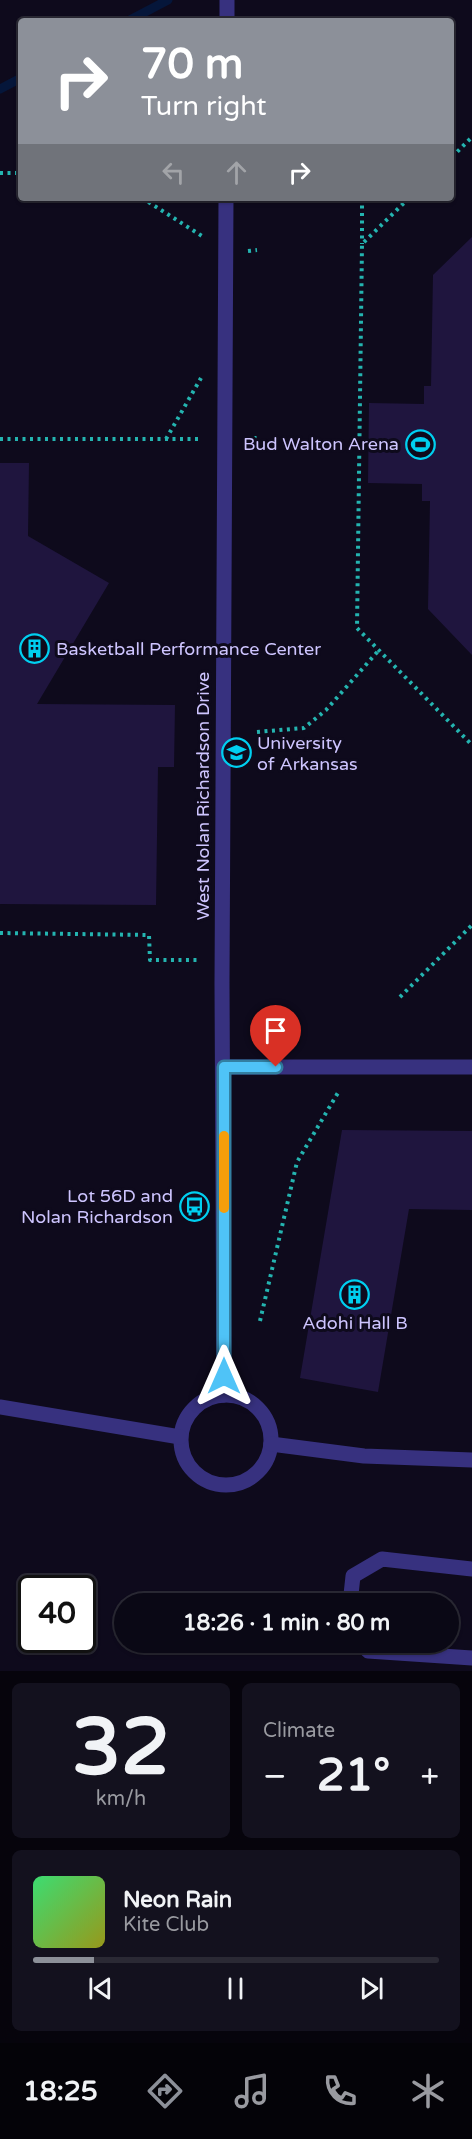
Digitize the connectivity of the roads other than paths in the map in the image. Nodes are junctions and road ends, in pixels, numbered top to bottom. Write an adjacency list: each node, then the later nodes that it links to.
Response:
1 (227, 0): 2 (street)
2 (227, 18)
3 (226, 201): 4 (street, West Nolan Richardson Drive)
4 (224, 1067): 5 (street); 6 (street, West Nolan Richardson Drive)
5 (472, 1067)
6 (224, 1395): 8 (street); 9 (street)
7 (0, 1407): 8 (street)
8 (180, 1437): 9 (street)
9 (271, 1444): 10 (street)
10 (472, 1460)
11 (472, 1569): 12 (street)
12 (351, 1593)
13 (398, 1653): 14 (street)
14 (472, 1658)

